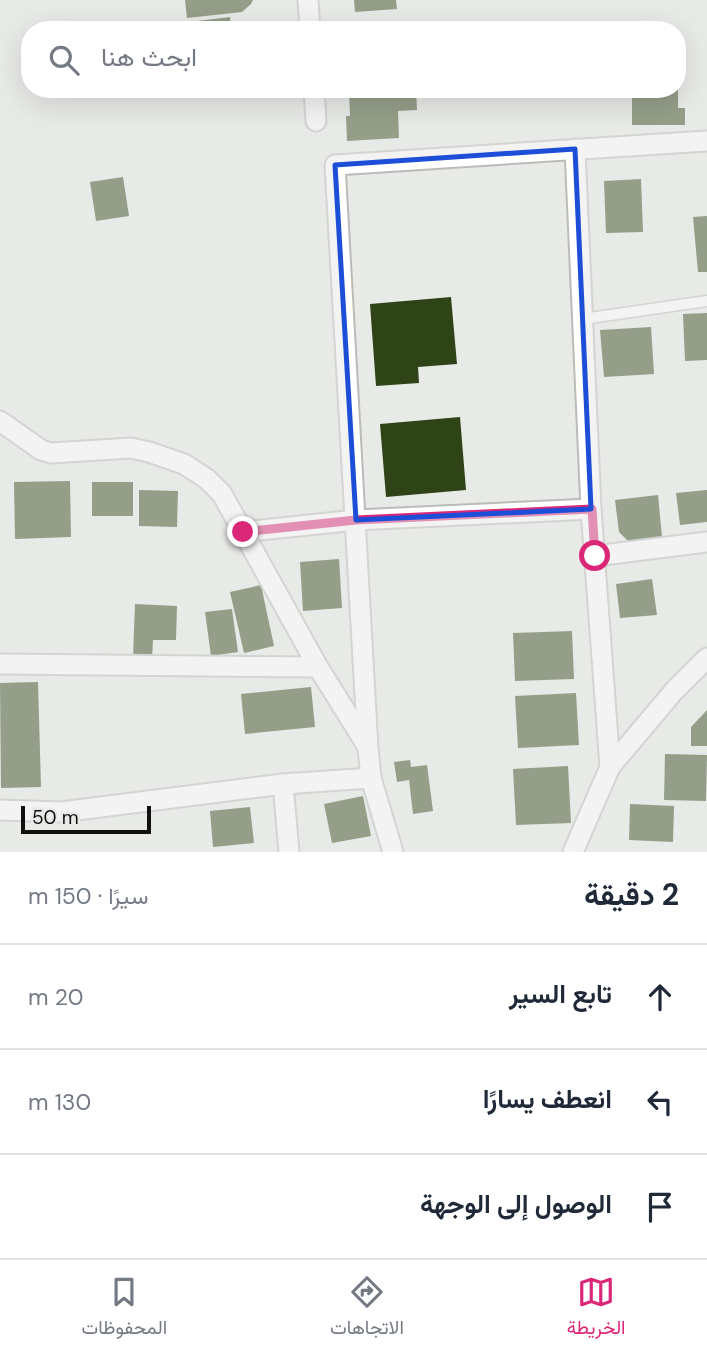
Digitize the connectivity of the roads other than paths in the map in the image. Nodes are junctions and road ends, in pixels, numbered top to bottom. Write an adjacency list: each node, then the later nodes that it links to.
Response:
1 (308, 0): 2 (street)
2 (309, 21)
3 (315, 98): 4 (street)
4 (316, 121)
5 (707, 141): 6 (street)
6 (575, 149): 8 (street); 11 (street)
7 (707, 301): 8 (lane)
8 (583, 319): 10 (street)
9 (0, 421): 12 (street)
10 (592, 509): 11 (street); 14 (street)
11 (356, 520): 12 (street); 18 (street)
12 (243, 532): 17 (street)
13 (707, 542): 14 (street)
14 (595, 556): 19 (street)
15 (707, 658): 19 (street)
16 (0, 664): 17 (street)
17 (318, 667): 18 (street)
18 (368, 748): 20 (street)
19 (610, 767): 25 (street)
20 (371, 778): 21 (street); 24 (street)
21 (283, 784): 22 (street); 23 (street)
22 (0, 810)
23 (289, 852)
24 (393, 852)
25 (573, 852)

